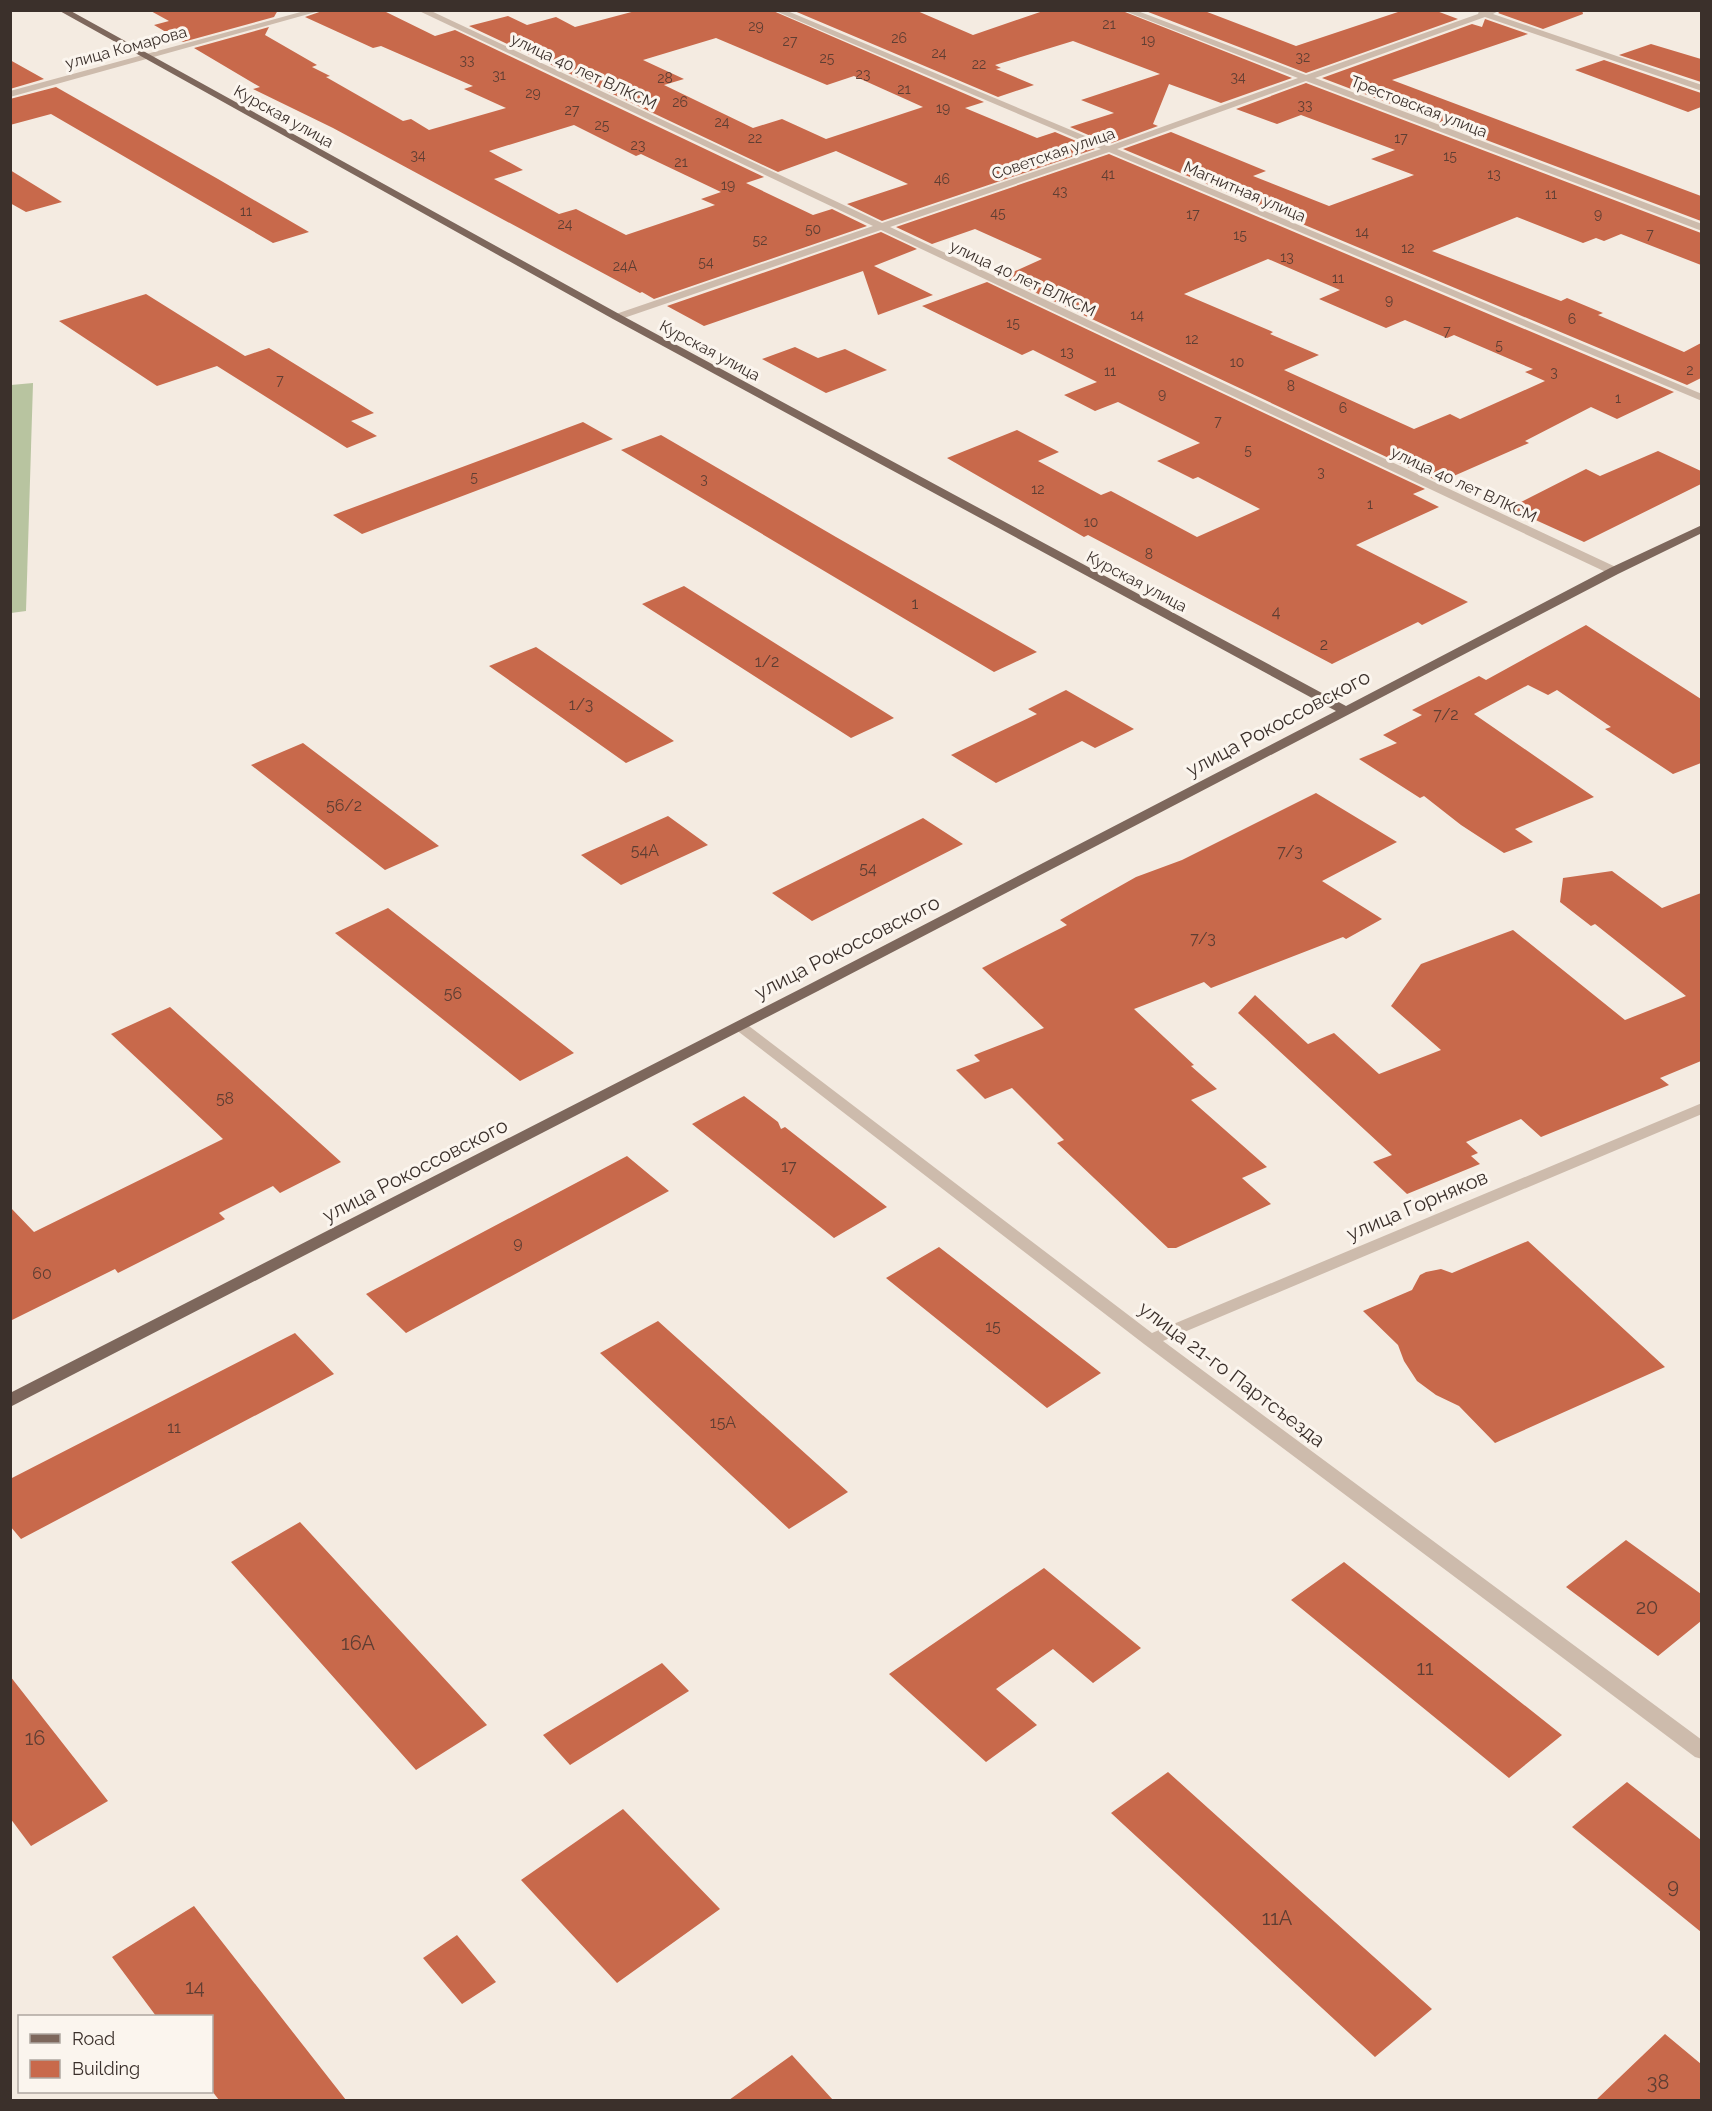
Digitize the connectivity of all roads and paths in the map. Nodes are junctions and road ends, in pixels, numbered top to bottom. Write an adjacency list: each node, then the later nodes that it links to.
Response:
1 (62, 10): 9 (main road, Курская улица)
2 (319, 10): 9 (street, улица Комарова)
3 (421, 10): 14 (street, улица 40 лет ВЛКСМ)
4 (777, 10): 13 (street, Магнитная улица)
5 (1126, 10): 10 (street, Трестовская улица)
6 (1473, 10): 8 (street)
7 (1496, 10): 8 (street, Советская улица)
8 (1485, 14): 10 (street, Советская улица); 11 (street)
9 (148, 57): 12 (street, улица Комарова); 16 (main road, Курская улица)
10 (1305, 80): 13 (street, Советская улица); 15 (street, Трестовская улица)
11 (1701, 88)
12 (10, 94)
13 (1107, 150): 14 (street, Советская улица); 17 (street, Магнитная улица)
14 (881, 228): 16 (street, Советская улица); 19 (street, улица 40 лет ВЛКСМ)
15 (1701, 228)
16 (616, 317): 20 (main road, Курская улица)
17 (1701, 398)
18 (1701, 528): 19 (main road, улица Рокоссовского)
19 (1614, 571): 20 (main road, улица Рокоссовского)
20 (1346, 711): 21 (main road, улица Рокоссовского)
21 (740, 1026): 23 (street, улица 21-го Партсъезда); 24 (main road, улица Рокоссовского)
22 (1701, 1108): 23 (street, улица Горняков)
23 (1150, 1340): 25 (street, улица 21-го Партсъезда)
24 (10, 1401)
25 (1701, 1751)

